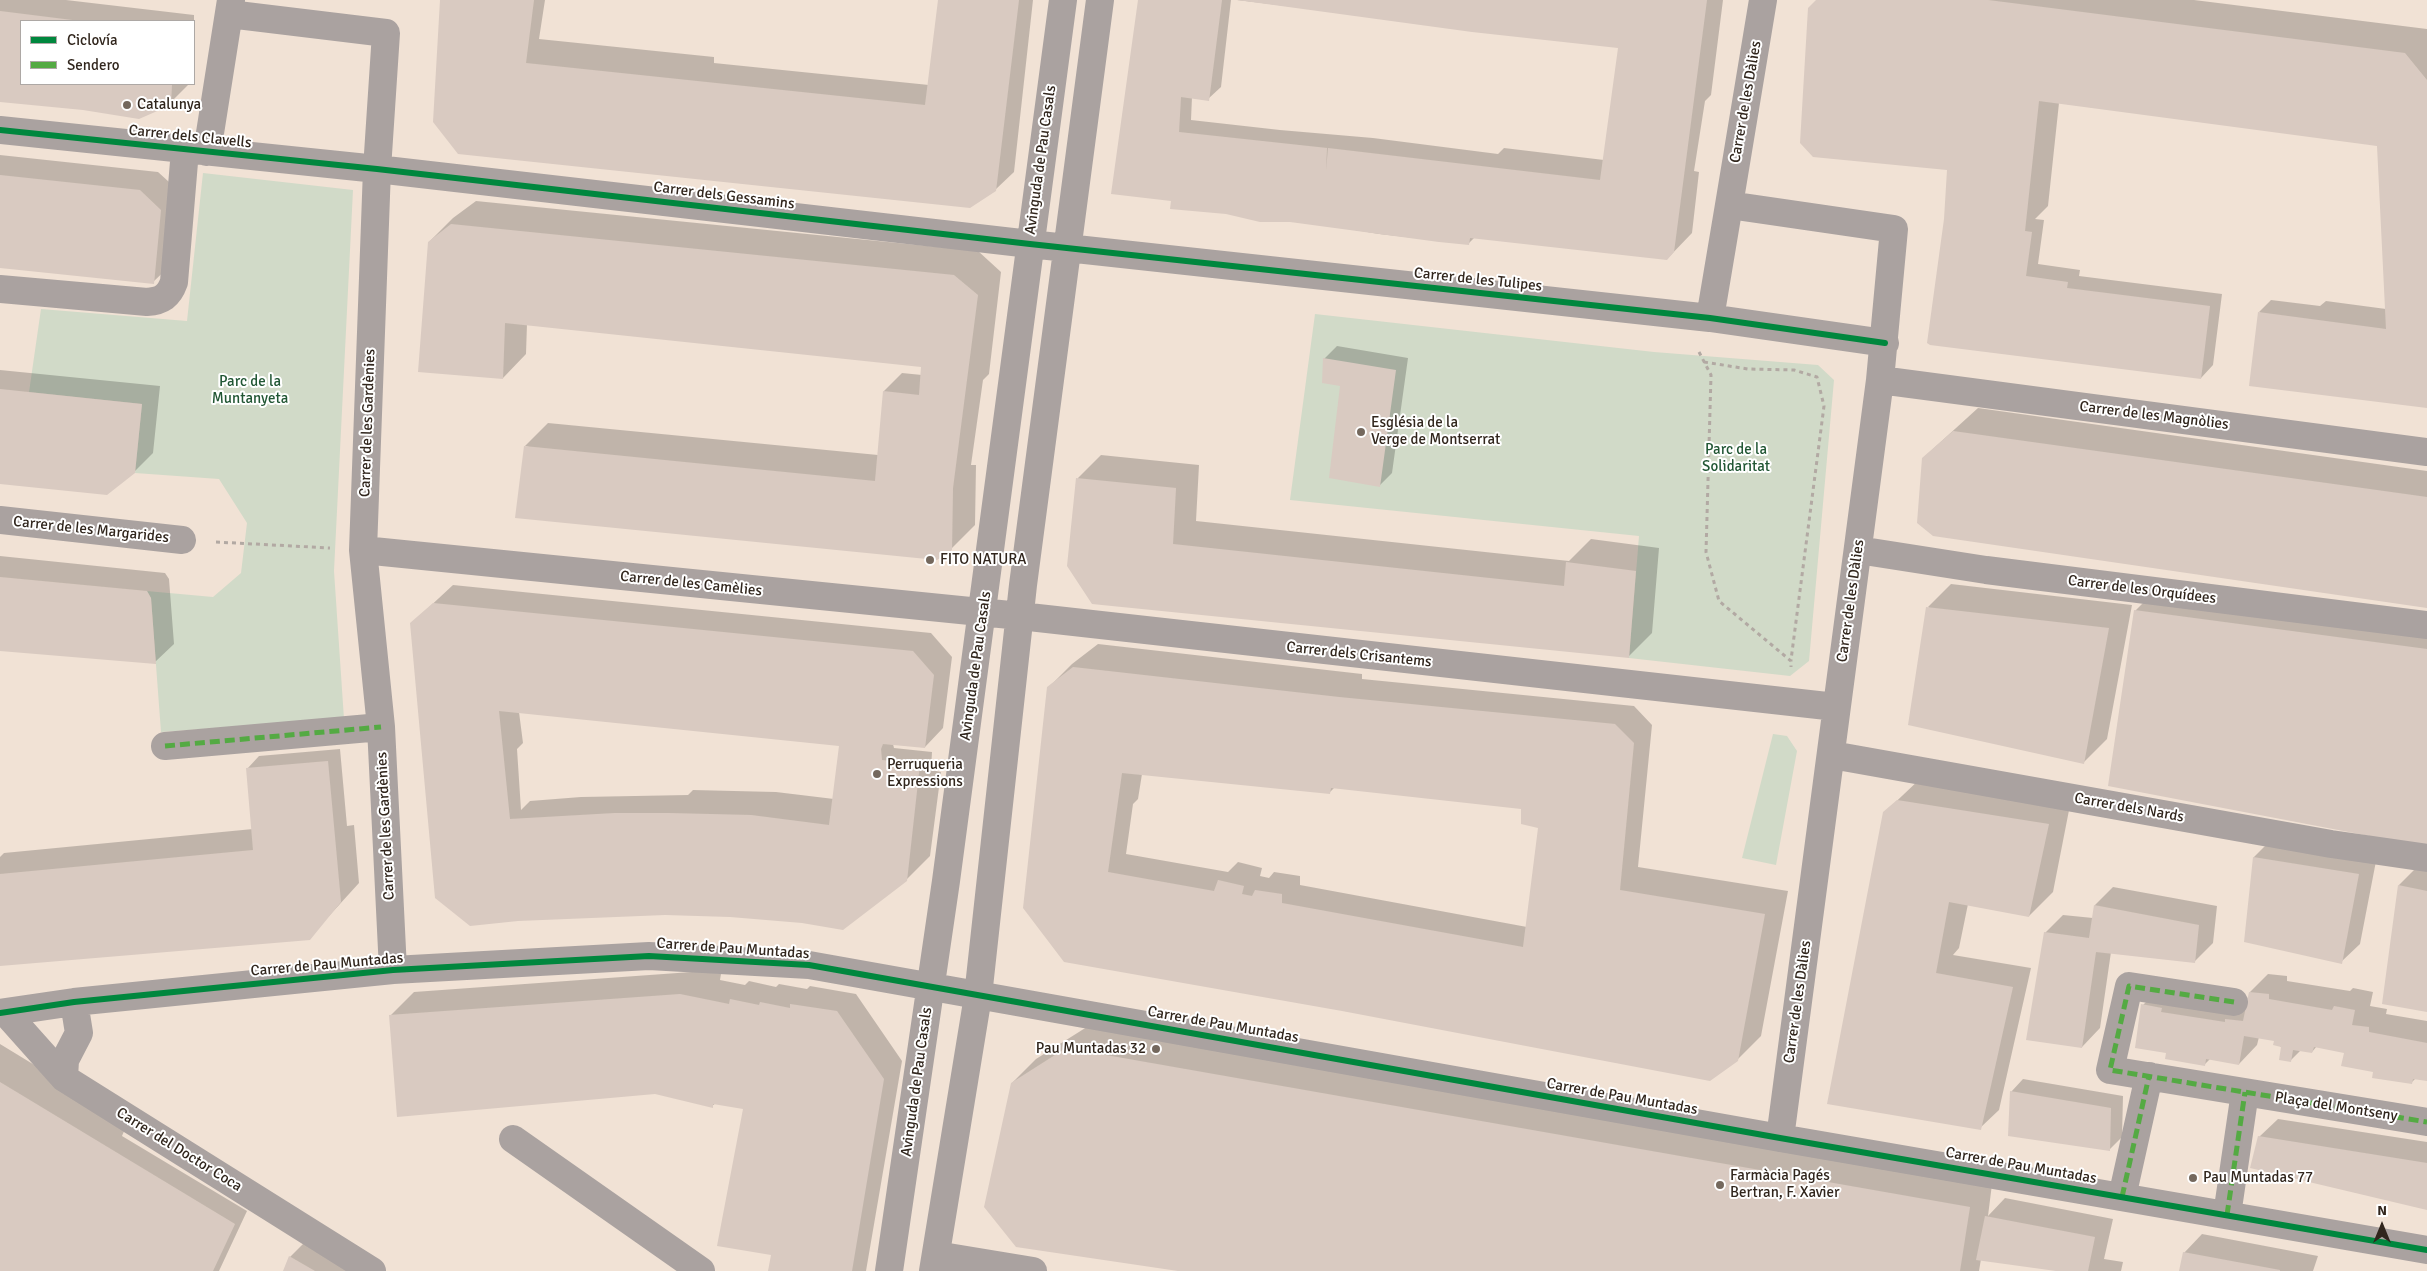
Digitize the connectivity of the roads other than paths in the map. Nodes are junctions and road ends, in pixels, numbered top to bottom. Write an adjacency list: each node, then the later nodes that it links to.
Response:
1 (1062, 0): 9 (street, Avinguda de Pau Casals)
2 (1100, 0): 10 (street)
3 (1763, 0): 8 (street, Carrer de les Dàlies)
4 (230, 7): 6 (street, Carrer de les Gardènies); 7 (street, Carrer de les Gardènies)
5 (0, 130): 6 (street, Carrer dels Clavells)
6 (196, 151): 7 (street, Carrer dels Clavells); 11 (street, Carrer de les Gardènies)
7 (377, 169): 9 (street, Carrer dels Gessamins); 18 (street, Carrer de les Gardènies)
8 (1729, 205): 12 (street, Carrer de les Dàlies); 13 (street, Carrer de les Dàlies)
9 (1030, 244): 10 (street, Carrer dels Gessamins); 20 (street, Avinguda de Pau Casals)
10 (1068, 248): 12 (street, Carrer de les Tulipes); 21 (street)
11 (0, 289)
12 (1710, 318): 13 (street, Carrer de les Tulipes)
13 (1885, 343): 14 (street, Carrer de les Dàlies)
14 (1880, 380): 15 (street, Carrer de les Magnòlies); 19 (street, Carrer de les Dàlies)
15 (2427, 452)
16 (0, 520): 17 (street, Carrer de les Margarides)
17 (182, 540)
18 (363, 550): 20 (street, Carrer de les Camèlies); 24 (street, Carrer de les Gardènies)
19 (1858, 550): 22 (street, Carrer de les Orquídees); 23 (street, Carrer de les Dàlies)
20 (983, 613): 21 (street, Carrer de les Camèlies); 29 (street, Avinguda de Pau Casals)
21 (1020, 616): 23 (street, Carrer dels Crisantems); 30 (street)
22 (2427, 626)
23 (1836, 707): 26 (street, Carrer de les Dàlies)
24 (381, 727): 25 (street); 28 (street, Carrer de les Gardènies)
25 (165, 746)
26 (1832, 755): 27 (street, Carrer dels Nards); 38 (street, Carrer de les Dàlies)
27 (2427, 858)
28 (394, 970): 29 (street, Carrer de Pau Muntadas); 31 (street, Carrer de Pau Muntadas)
29 (932, 987): 30 (street, Carrer de Pau Muntadas); 46 (street, Avinguda de Pau Casals)
30 (978, 996): 38 (street, Carrer de Pau Muntadas); 43 (street)
31 (74, 1002): 33 (street, Carrer de Pau Muntadas); 35 (street)
32 (2234, 1002): 34 (street, Plaça del Montseny)
33 (3, 1013): 35 (street, Carrer del Doctor Coca)
34 (2149, 1076): 36 (street, Plaça del Montseny); 40 (street)
35 (64, 1078): 44 (street, Carrer del Doctor Coca)
36 (2245, 1092): 37 (street, Plaça del Montseny); 41 (street)
37 (2427, 1122)
38 (1780, 1138): 40 (street, Carrer de Pau Muntadas)
39 (513, 1139): 45 (street)
40 (2122, 1196): 41 (street, Carrer de Pau Muntadas)
41 (2227, 1215): 42 (street, Carrer de Pau Muntadas)
42 (2427, 1250)
43 (935, 1263): 47 (street)
44 (372, 1271)
45 (701, 1271)
46 (889, 1271)
47 (1033, 1271)

